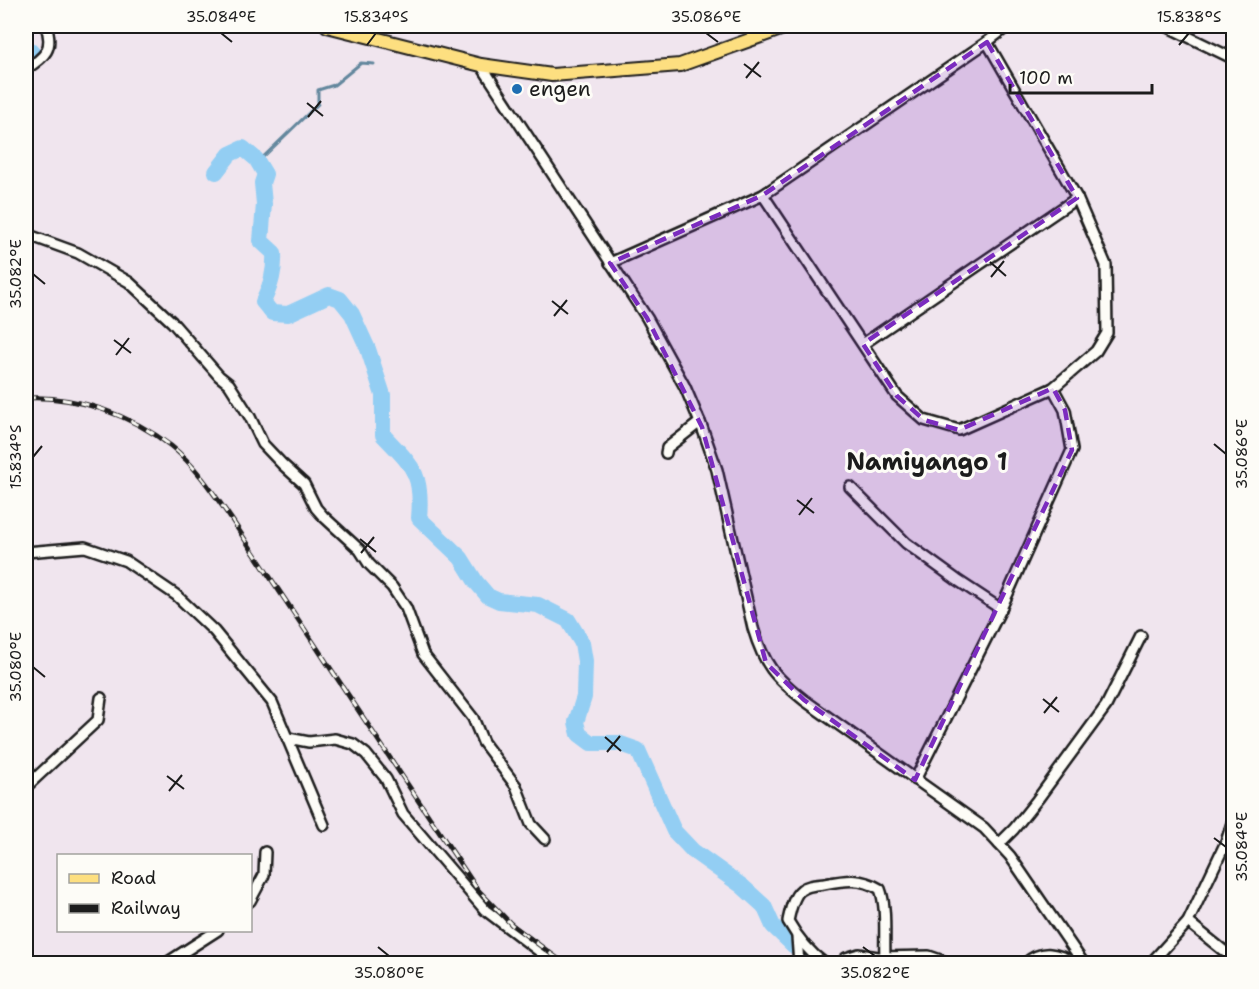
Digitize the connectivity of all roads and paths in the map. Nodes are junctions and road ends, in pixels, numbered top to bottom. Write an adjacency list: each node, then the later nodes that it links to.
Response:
1 (46, 26): 9 (street)
2 (334, 26): 8 (main road)
3 (789, 26): 8 (main road)
4 (1008, 26): 6 (street)
5 (1166, 26): 7 (street)
6 (987, 42): 10 (street); 11 (street)
7 (1233, 59)
8 (481, 65): 13 (street)
9 (26, 69)
10 (763, 195): 13 (street); 14 (street)
11 (1077, 198): 14 (street); 15 (street)
12 (26, 234): 29 (street)
13 (610, 262): 16 (street)
14 (863, 344): 15 (street)
15 (1053, 388): 20 (street)
16 (700, 422): 17 (street); 24 (street)
17 (666, 453)
18 (850, 487): 20 (street)
19 (26, 552): 23 (street)
20 (1001, 609): 24 (street)
21 (1141, 636): 30 (street)
22 (101, 698): 25 (street)
23 (288, 738): 27 (street); 39 (street)
24 (915, 780): 30 (street)
25 (26, 788)
26 (1233, 817): 28 (street)
27 (324, 825)
28 (1232, 830): 33 (street)
29 (545, 840)
30 (999, 844): 46 (street)
31 (265, 852): 32 (street)
32 (252, 897)
33 (1188, 922): 37 (street); 47 (street)
34 (215, 932): 38 (street)
35 (797, 937): 36 (street); 40 (street); 41 (street)
36 (885, 957): 42 (street); 43 (street)
37 (1233, 959)
38 (165, 963)
39 (556, 963)
40 (799, 963)
41 (825, 963)
42 (840, 963)
43 (952, 963)
44 (1024, 963): 45 (street)
45 (1077, 963)
46 (1084, 963)
47 (1150, 963)

